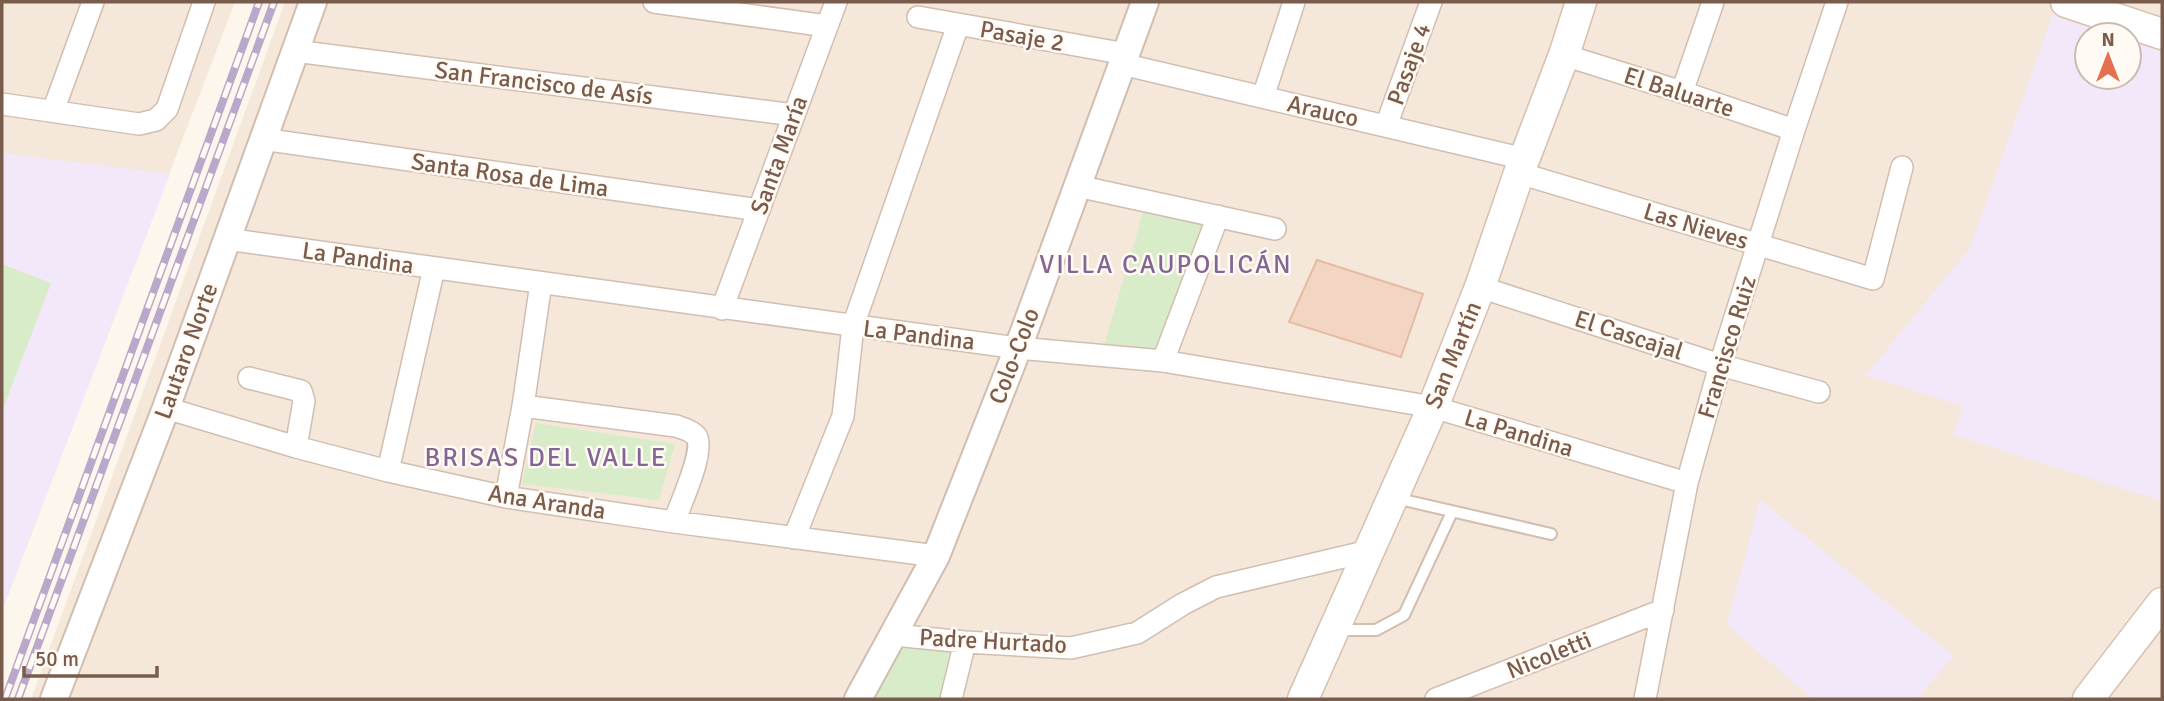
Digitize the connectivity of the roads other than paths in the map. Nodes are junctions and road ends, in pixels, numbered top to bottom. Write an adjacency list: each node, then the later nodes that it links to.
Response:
1 (93, 2): 23 (street)
2 (204, 2): 23 (street)
3 (313, 2): 17 (street, Lautaro Norte)
4 (654, 2): 15 (street)
5 (836, 2): 15 (street, Santa María)
6 (1145, 2): 19 (street, Colo-Colo)
7 (1294, 2): 21 (street)
8 (1431, 2): 25 (street, Pasaje 4)
9 (1581, 2): 18 (main road, San Martín)
10 (1713, 2): 20 (street)
11 (1837, 2): 26 (street, Francisco Ruiz)
12 (2066, 2): 16 (main road)
13 (918, 17): 14 (street, Pasaje 2)
14 (958, 24): 19 (street, Pasaje 2); 40 (street)
15 (827, 26): 24 (street, Santa María)
16 (2162, 34)
17 (295, 51): 24 (street, San Francisco de Asís); 27 (street, Lautaro Norte)
18 (1564, 55): 20 (street, El Baluarte); 28 (main road, San Martín)
19 (1124, 59): 21 (street, Arauco); 30 (street, Colo-Colo)
20 (1682, 92): 26 (street, El Baluarte)
21 (1263, 97): 25 (street, Arauco)
22 (2, 104): 23 (street)
23 (53, 111)
24 (794, 115): 31 (street, Santa María)
25 (1386, 126): 28 (street, Arauco)
26 (1794, 130): 35 (street, Francisco Ruiz)
27 (262, 139): 31 (street, Santa Rosa de Lima); 34 (street, Lautaro Norte)
28 (1522, 166): 35 (street, Las Nieves); 38 (main road, San Martín)
29 (1902, 167): 35 (street, Las Nieves)
30 (1077, 186): 32 (street); 41 (street, Colo-Colo)
31 (758, 211): 39 (street, Santa María)
32 (1218, 216): 33 (street); 42 (street)
33 (1275, 229)
34 (226, 239): 36 (street, La Pandina); 48 (street, Lautaro Norte)
35 (1759, 245): 43 (street, Francisco Ruiz)
36 (435, 268): 37 (street, La Pandina); 50 (street)
37 (541, 283): 39 (street, La Pandina); 46 (street)
38 (1480, 287): 43 (street, El Cascajal); 47 (main road, San Martín)
39 (722, 309): 40 (street, La Pandina)
40 (853, 326): 41 (street, La Pandina); 57 (street)
41 (1018, 348): 42 (street, La Pandina); 59 (street, Colo-Colo)
42 (1163, 361): 47 (street, La Pandina)
43 (1720, 365): 45 (street, El Cascajal); 51 (street, Francisco Ruiz)
44 (249, 378): 49 (street)
45 (1819, 392)
46 (523, 405): 52 (street); 55 (street)
47 (1433, 407): 51 (street, La Pandina); 53 (main road, San Martín)
48 (166, 408): 49 (street, Ana Aranda); 65 (street, Lautaro Norte)
49 (296, 447): 50 (street, Ana Aranda)
50 (388, 471): 52 (street, Ana Aranda)
51 (1687, 483): 61 (street, Francisco Ruiz)
52 (506, 497): 55 (street, Ana Aranda)
53 (1393, 498): 54 (lane); 58 (main road, San Martín)
54 (1452, 512): 56 (lane); 62 (lane)
55 (674, 522): 57 (street, Ana Aranda)
56 (1551, 534)
57 (794, 538): 59 (street, Ana Aranda)
58 (1369, 551): 62 (main road, San Martín); 64 (street, Padre Hurtado)
59 (936, 556): 63 (street, Colo-Colo)
60 (2161, 608): 71 (main road)
61 (1662, 610): 69 (street, Nicoletti); 70 (street, Francisco Ruiz)
62 (1334, 630): 68 (main road, San Martín)
63 (894, 635): 64 (street, Padre Hurtado); 66 (street, Colo-Colo)
64 (965, 642): 67 (street)
65 (54, 699)
66 (858, 699)
67 (951, 699)
68 (1303, 699)
69 (1436, 699)
70 (1645, 699)
71 (2088, 699)

